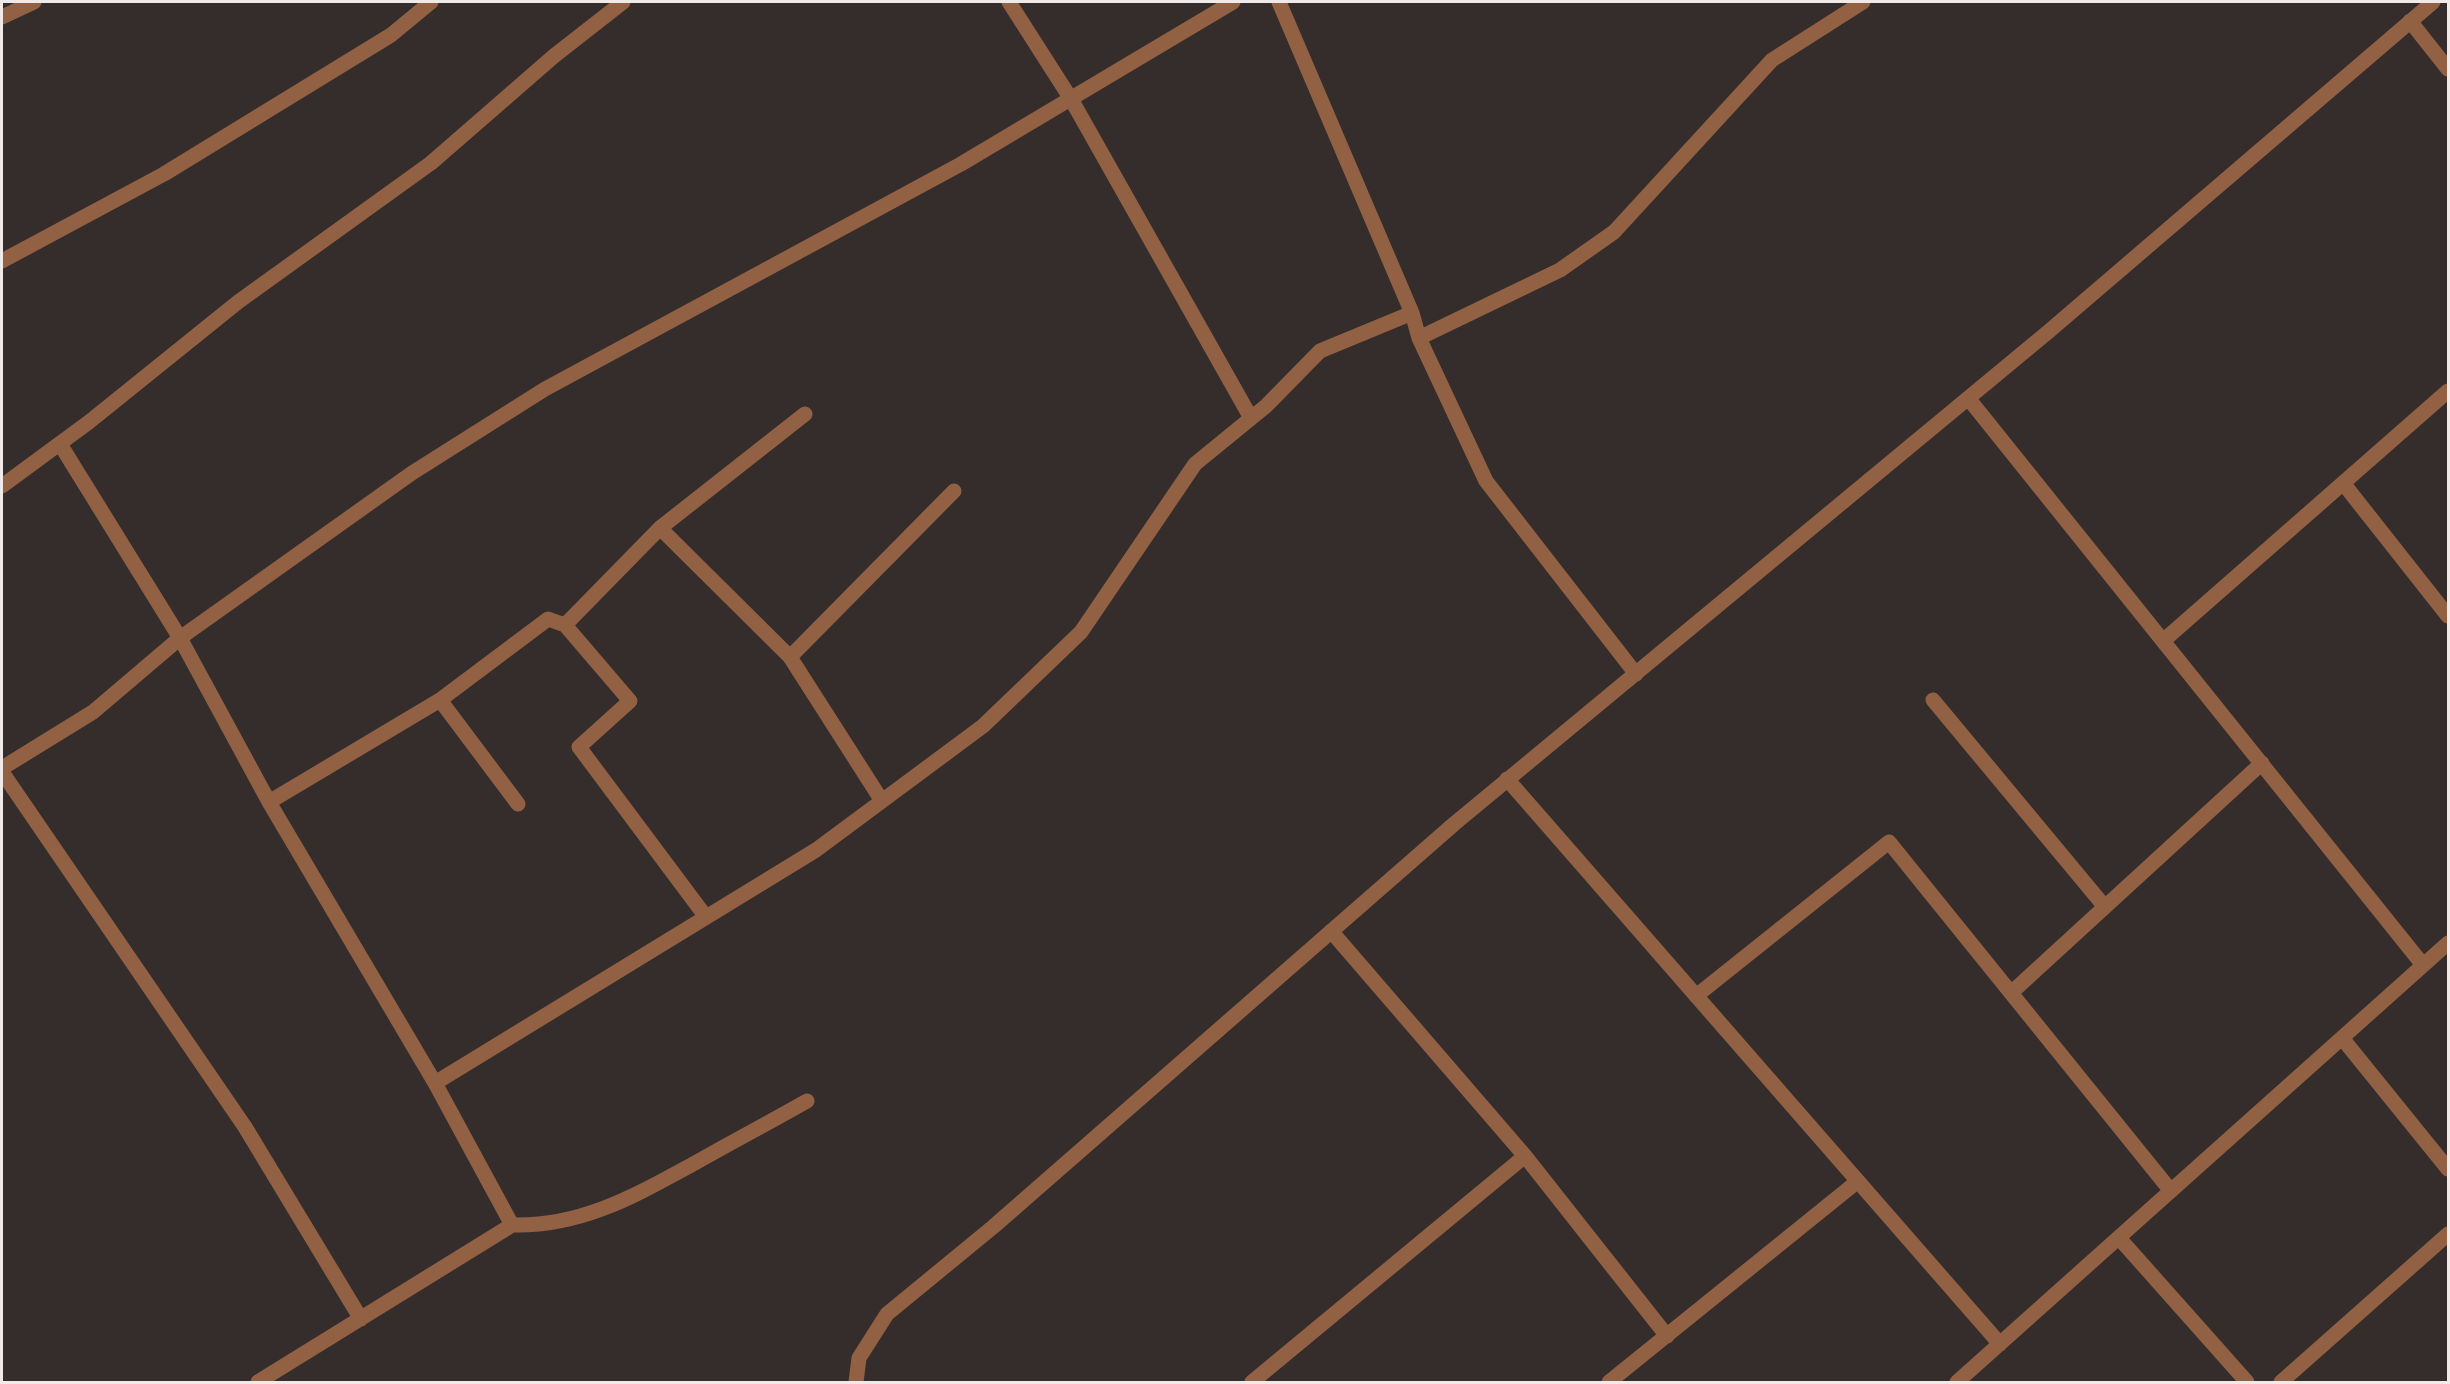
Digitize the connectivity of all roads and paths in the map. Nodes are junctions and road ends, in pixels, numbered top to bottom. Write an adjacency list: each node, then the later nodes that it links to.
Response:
1 (34, 2): 9 (street)
2 (430, 2): 13 (street)
3 (622, 2): 20 (street)
4 (1009, 2): 12 (street)
5 (1233, 2): 12 (street)
6 (1279, 2): 14 (street)
7 (1863, 2): 15 (street)
8 (2433, 2): 10 (street)
9 (2, 17)
10 (2410, 21): 11 (street); 17 (street)
11 (2448, 69)
12 (1071, 99): 19 (street); 27 (street)
13 (2, 261)
14 (1412, 313): 15 (street); 19 (street)
15 (1419, 338): 30 (street)
16 (2448, 391): 21 (street)
17 (1968, 398): 28 (street); 30 (street)
18 (805, 414): 24 (street)
19 (1251, 418): 36 (street)
20 (60, 444): 22 (street); 27 (street)
21 (2343, 483): 25 (street); 28 (street)
22 (2, 486)
23 (954, 491): 29 (street)
24 (660, 528): 26 (street); 29 (street)
25 (2448, 616)
26 (565, 625): 31 (street); 40 (street)
27 (180, 638): 34 (street); 37 (street)
28 (2163, 641): 33 (street)
29 (790, 657): 36 (street)
30 (1636, 674): 35 (street)
31 (440, 700): 37 (street); 38 (street)
32 (1933, 700): 39 (street)
33 (2262, 764): 39 (street); 43 (street)
34 (2, 770): 56 (street)
35 (1507, 779): 41 (street); 45 (street)
36 (882, 801): 40 (street)
37 (269, 802): 47 (street)
38 (518, 804)
39 (2105, 907): 44 (street)
40 (706, 917): 47 (street)
41 (1331, 931): 49 (street); 60 (street)
42 (2448, 943): 43 (street)
43 (2423, 965): 46 (street)
44 (2011, 993): 45 (street); 52 (street)
45 (1696, 996): 51 (street)
46 (2342, 1038): 50 (street); 52 (street)
47 (435, 1083): 53 (street)
48 (807, 1101): 53 (street)
49 (1525, 1156): 57 (street); 61 (street)
50 (2448, 1170)
51 (1858, 1181): 57 (street); 58 (street)
52 (2171, 1191): 55 (street)
53 (512, 1225): 56 (street)
54 (2448, 1234): 65 (street)
55 (2119, 1238): 58 (street); 64 (street)
56 (361, 1319): 59 (street)
57 (1667, 1336): 62 (street)
58 (2000, 1344): 63 (street)
59 (258, 1383)
60 (856, 1383)
61 (1252, 1383)
62 (1609, 1383)
63 (1957, 1383)
64 (2247, 1383)
65 (2281, 1383)

